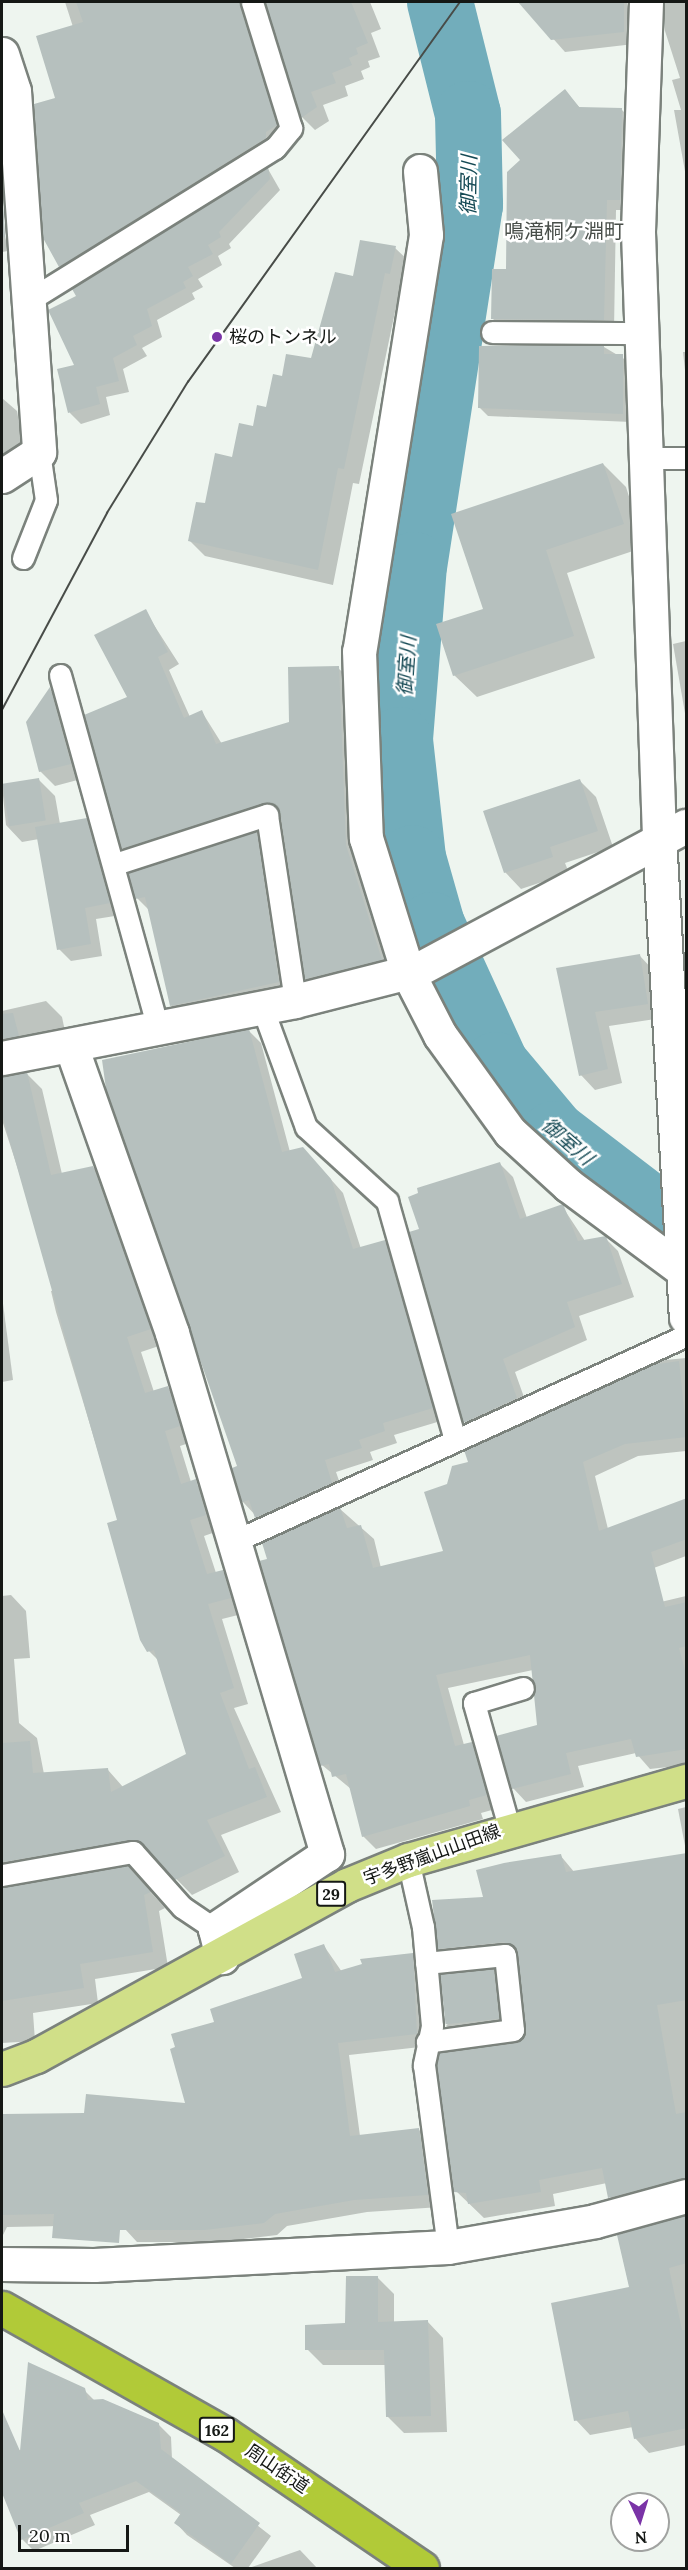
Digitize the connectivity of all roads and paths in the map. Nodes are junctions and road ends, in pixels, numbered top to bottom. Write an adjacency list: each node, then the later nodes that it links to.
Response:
1 (252, 2): 6 (lane)
2 (646, 2): 8 (street)
3 (2, 54): 4 (street)
4 (10, 155): 6 (street)
5 (420, 171): 17 (street)
6 (31, 299): 9 (street)
7 (492, 332): 8 (lane)
8 (643, 333): 10 (street)
9 (39, 452): 12 (street); 13 (lane)
10 (648, 458): 11 (lane); 15 (street)
11 (687, 458)
12 (2, 476)
13 (23, 558)
14 (60, 675): 16 (lane)
15 (673, 831): 17 (street); 23 (street)
16 (115, 864): 18 (lane); 20 (lane)
17 (412, 972): 18 (street); 23 (street)
18 (295, 1001): 19 (street)
19 (262, 1007): 20 (street); 26 (lane)
20 (157, 1025): 21 (street)
21 (71, 1046): 22 (street); 27 (street)
22 (2, 1058)
23 (681, 1266): 24 (street)
24 (687, 1317)
25 (687, 1335): 26 (lane)
26 (454, 1440): 27 (lane)
27 (235, 1541): 33 (street)
28 (523, 1688): 30 (lane)
29 (687, 1780): 30 (main road, 宇多野嵐山山田線 / 29)
30 (510, 1827): 31 (main road, 宇多野嵐山山田線 / 29)
31 (408, 1860): 33 (main road, 宇多野嵐山山田線 / 29); 34 (lane)
32 (2, 1875): 33 (lane)
33 (218, 1943): 36 (main road, 宇多野嵐山山田線 / 29)
34 (426, 1963): 35 (lane); 35 (lane)
35 (427, 2042): 38 (lane)
36 (2, 2069)
37 (687, 2196): 38 (street)
38 (448, 2247): 39 (street)
39 (2, 2264)
40 (2, 2308): 41 (highway, 周山街道 / 162)
41 (422, 2568)

